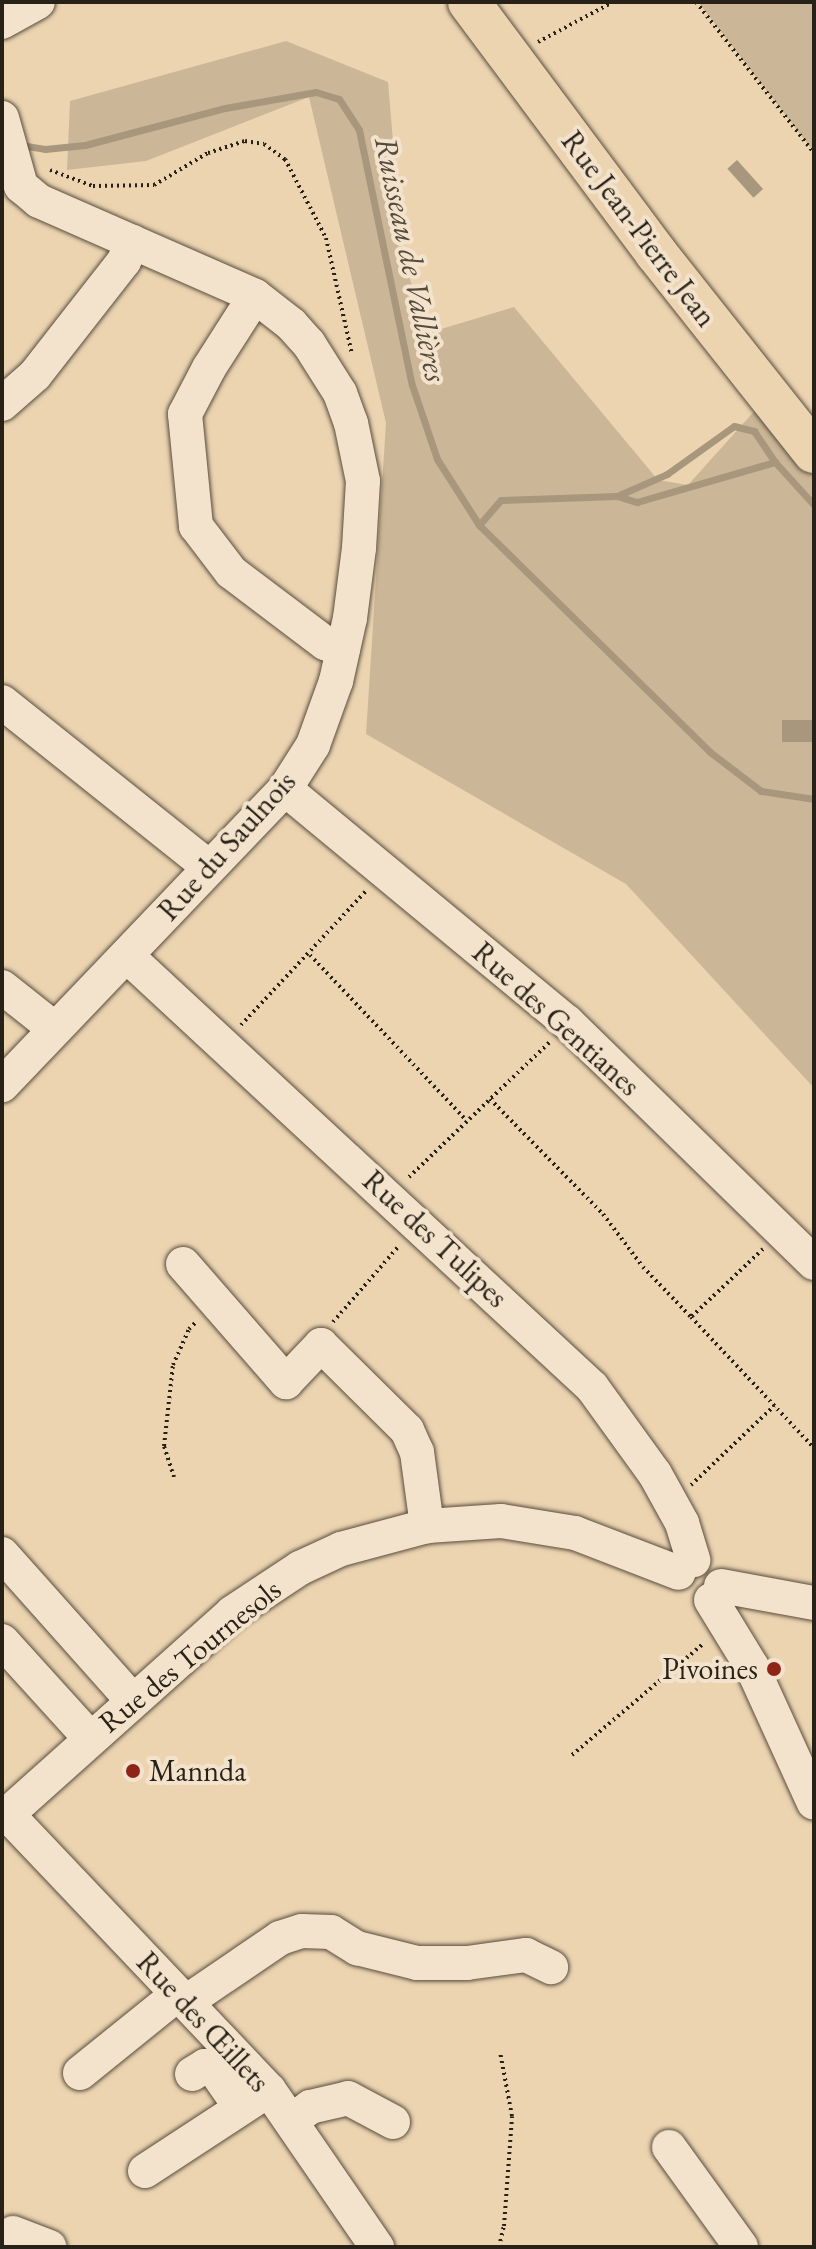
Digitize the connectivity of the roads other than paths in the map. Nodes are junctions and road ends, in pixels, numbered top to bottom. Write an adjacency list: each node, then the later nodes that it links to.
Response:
1 (38, 2): 3 (street)
2 (469, 2): 8 (main road, Rue Jean-Pierre Jean)
3 (2, 22)
4 (6, 138): 5 (street, Rue du Saulnois)
5 (132, 242): 6 (street, Rue du Saulnois); 7 (street)
6 (255, 296): 9 (street, Rue du Saulnois); 9 (street)
7 (9, 387)
8 (814, 452)
9 (343, 650): 11 (street, Rue du Saulnois)
10 (2, 702): 12 (street)
11 (285, 789): 12 (street, Rue du Saulnois); 17 (street, Rue des Gentianes)
12 (209, 867): 13 (street, Rue du Saulnois)
13 (127, 956): 15 (street, Rue du Saulnois); 21 (street, Rue des Tulipes)
14 (2, 987): 15 (street)
15 (55, 1029): 16 (street, Rue du Saulnois)
16 (2, 1085)
17 (814, 1263)
18 (183, 1264): 19 (street)
19 (427, 1526): 21 (street, Rue des Tournesols); 25 (street, Rue des Tournesols)
20 (2, 1554): 25 (street)
21 (686, 1566): 23 (street)
22 (814, 1603): 23 (street)
23 (720, 1604): 27 (street)
24 (2, 1641): 26 (street)
25 (132, 1700): 26 (street, Rue des Tournesols)
26 (90, 1738): 28 (street, Rue des Tournesols)
27 (814, 1803)
28 (5, 1817): 30 (street, Rue des Œillets)
29 (551, 1967): 30 (street)
30 (182, 1998): 31 (street); 33 (street, Rue des Œillets)
31 (80, 2073)
32 (192, 2074): 33 (street)
33 (255, 2099): 34 (street, Rue des Œillets); 37 (street)
34 (291, 2121): 35 (street); 40 (street, Rue des Œillets)
35 (393, 2122)
36 (669, 2147): 41 (street)
37 (145, 2171)
38 (10, 2236): 39 (street)
39 (49, 2247)
40 (377, 2247)
41 (741, 2247)

